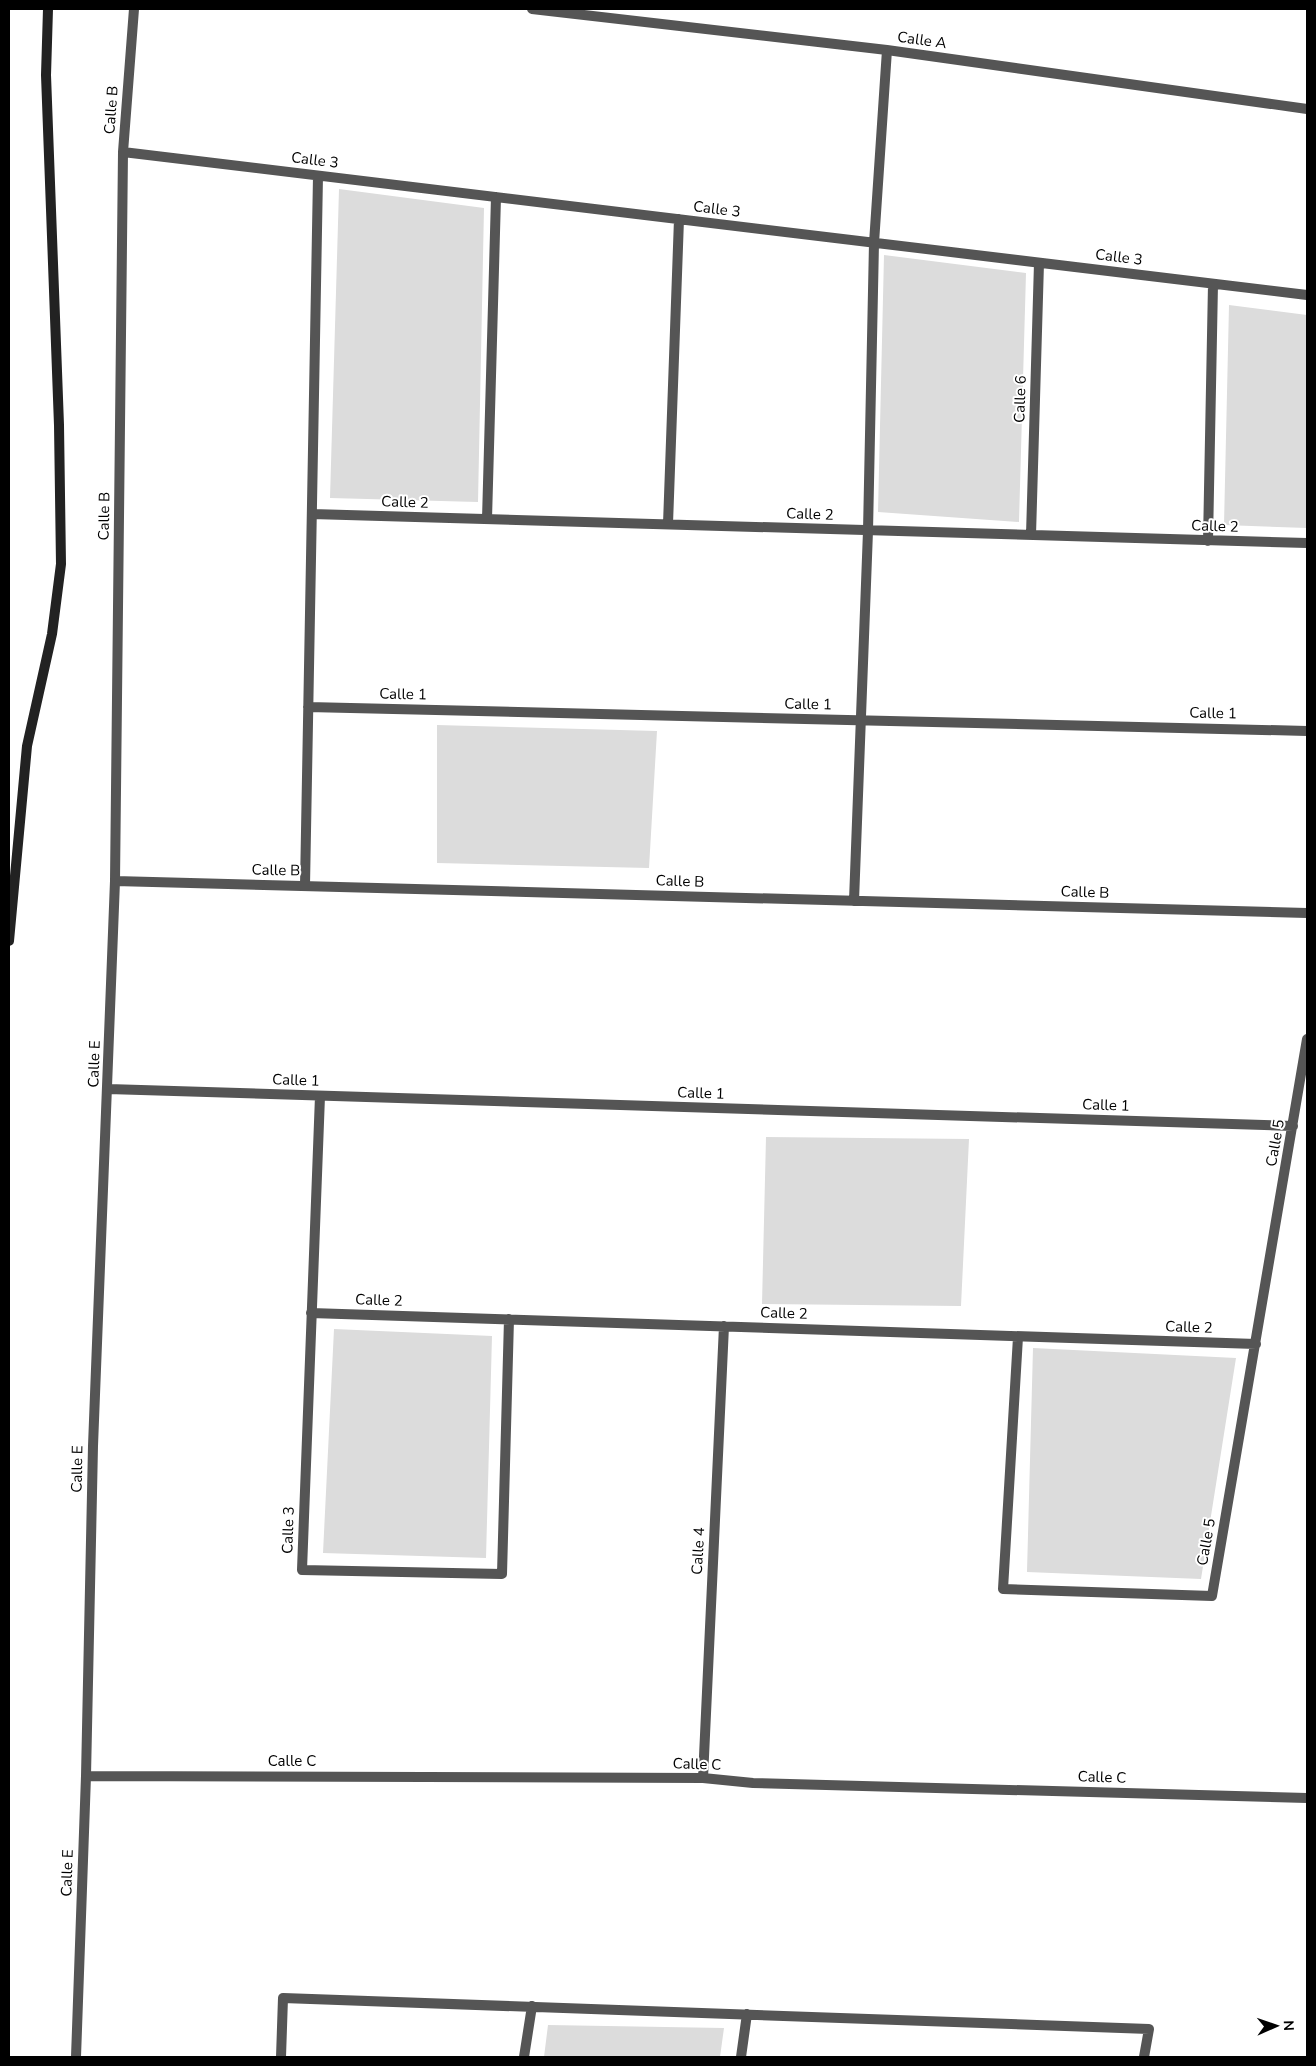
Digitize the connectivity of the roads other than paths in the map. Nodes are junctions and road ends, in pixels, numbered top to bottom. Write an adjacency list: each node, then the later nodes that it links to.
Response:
1 (48, 9): 28 (street)
2 (134, 9): 6 (street, Calle B)
3 (532, 9): 4 (street, Calle A)
4 (887, 50): 5 (street, Calle A); 10 (street)
5 (1307, 109)
6 (123, 152): 7 (street, Calle 3); 24 (street, Calle B)
7 (318, 176): 8 (street, Calle 3); 14 (street)
8 (496, 197): 9 (street, Calle 3); 15 (street)
9 (679, 219): 10 (street, Calle 3); 16 (street)
10 (874, 243): 11 (street, Calle 3); 17 (street)
11 (1040, 263): 12 (street, Calle 3); 18 (street, Calle 6)
12 (1213, 284): 13 (street, Calle 3); 19 (street)
13 (1307, 295)
14 (312, 514): 15 (street, Calle 2); 21 (street)
15 (487, 519): 16 (street, Calle 2)
16 (668, 524): 17 (street, Calle 2)
17 (868, 531): 18 (street, Calle 2); 22 (street)
18 (1031, 535): 19 (street, Calle 2)
19 (1208, 541): 20 (street, Calle 2)
20 (1307, 544)
21 (308, 707): 22 (street, Calle 1); 25 (street)
22 (861, 720): 23 (street, Calle 1); 26 (street)
23 (1307, 731)
24 (115, 881): 25 (street, Calle B); 30 (street, Calle E)
25 (305, 886): 26 (street, Calle B)
26 (854, 901): 27 (street, Calle B)
27 (1307, 913)
28 (9, 941)
29 (1307, 1039): 32 (street, Calle 5)
30 (108, 1089): 31 (street, Calle 1); 38 (street, Calle E)
31 (320, 1096): 32 (street, Calle 1); 33 (street, Calle 3)
32 (1293, 1126): 37 (street, Calle 5)
33 (311, 1313): 34 (street, Calle 2); 34 (street, Calle 3)
34 (508, 1319): 35 (street, Calle 2)
35 (724, 1326): 36 (street, Calle 2); 39 (street, Calle 4)
36 (1018, 1337): 37 (street, Calle 2); 37 (street, Calle 5)
37 (1256, 1344)
38 (86, 1776): 39 (street, Calle C); 43 (street, Calle E)
39 (702, 1778): 40 (street, Calle C)
40 (1307, 1798)
41 (532, 2006): 42 (street); 44 (street); 45 (street)
42 (747, 2014): 46 (street); 47 (street)
43 (76, 2057)
44 (281, 2057)
45 (524, 2057)
46 (741, 2057)
47 (1144, 2057)

